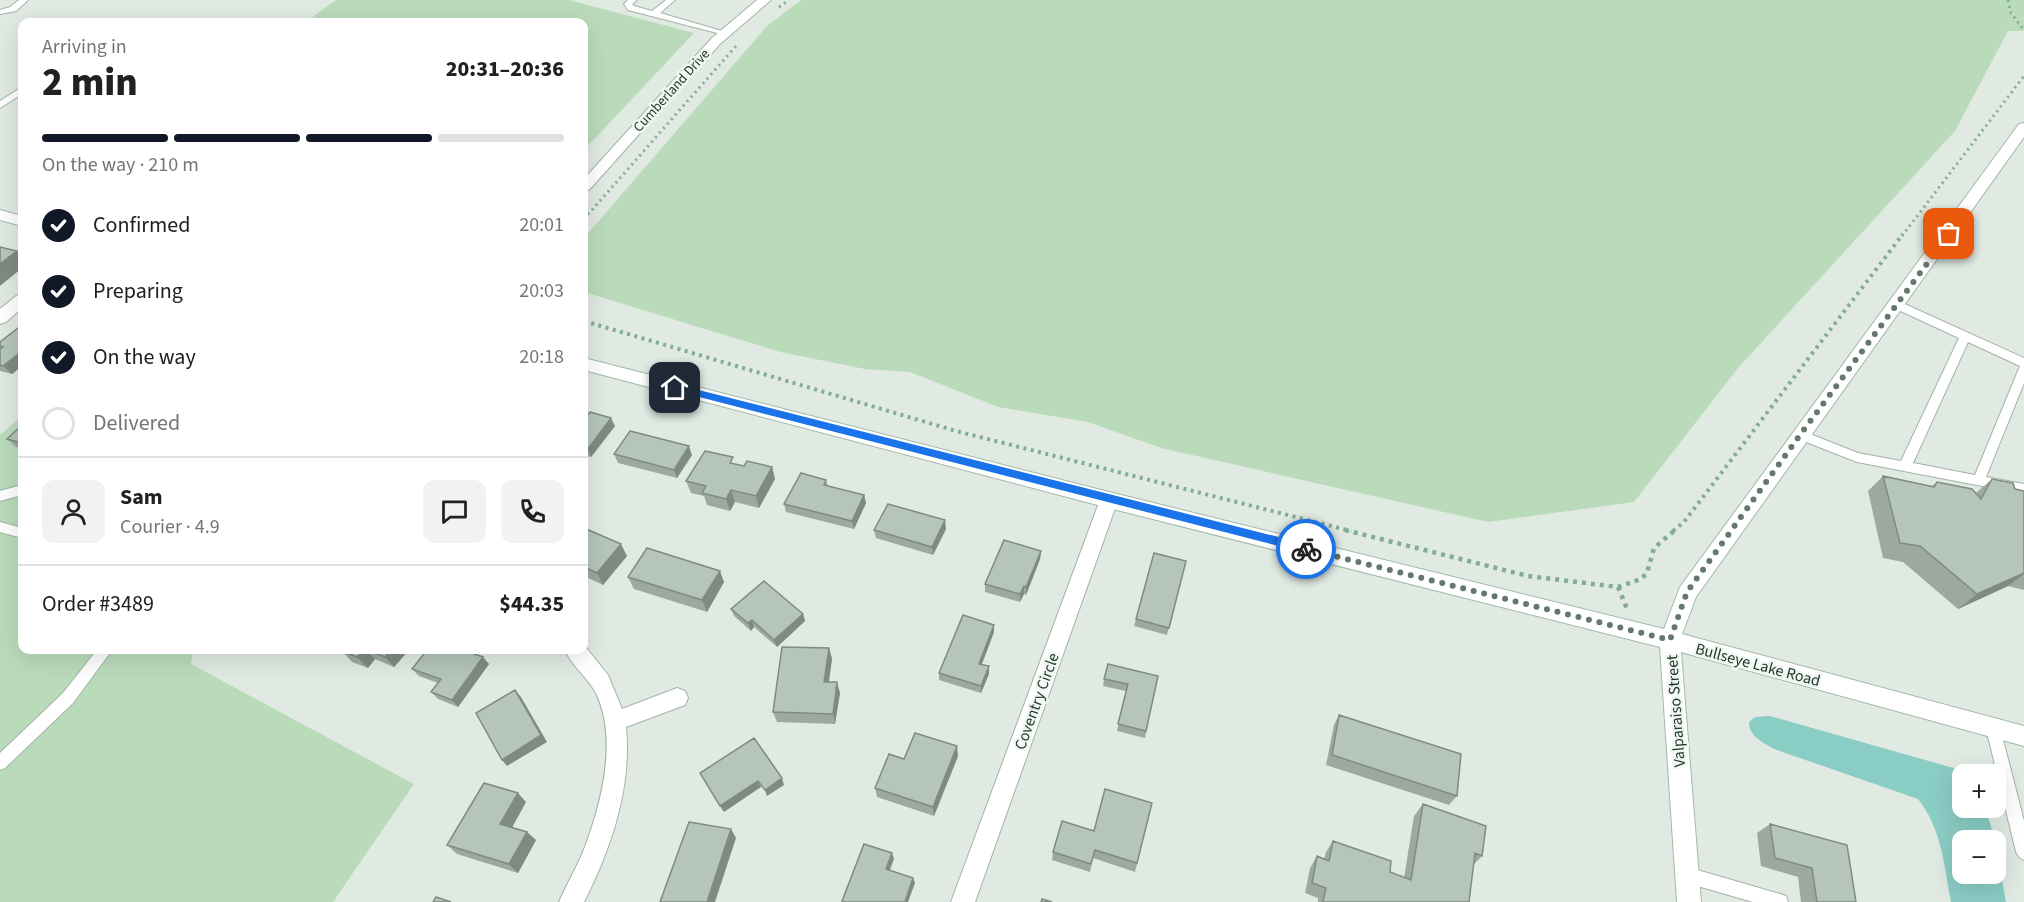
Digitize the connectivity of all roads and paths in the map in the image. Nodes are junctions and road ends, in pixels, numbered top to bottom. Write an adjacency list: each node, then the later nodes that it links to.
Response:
1 (24, 0): 8 (lane)
2 (633, 0): 9 (lane)
3 (671, 0): 9 (lane)
4 (765, 0): 11 (street, Cumberland Drive)
5 (789, 0): 7 (path)
6 (2008, 0): 10 (path)
7 (774, 11)
8 (0, 12)
9 (654, 14): 11 (lane)
10 (2024, 30)
11 (725, 33): 18 (street, Cumberland Drive)
12 (739, 43): 19 (path)
13 (2024, 76): 25 (path)
14 (18, 93): 15 (lane)
15 (2, 103): 16 (lane)
16 (18, 105)
17 (2024, 128): 23 (street, Valparaiso Street)
18 (588, 183)
19 (588, 214)
20 (0, 215): 21 (street)
21 (18, 219)
22 (18, 303): 24 (street)
23 (1898, 304): 26 (lane); 30 (street, Valparaiso Street)
24 (0, 318)
25 (588, 322)
26 (1965, 336): 27 (lane); 31 (lane)
27 (2024, 363)
28 (588, 365): 36 (street, Bullseye Lake Road)
29 (2024, 369): 32 (lane)
30 (1800, 435): 31 (lane); 39 (street, Valparaiso Street)
31 (1905, 466): 32 (lane)
32 (1979, 480): 33 (lane)
33 (2024, 489)
34 (18, 491): 35 (lane)
35 (0, 496)
36 (1109, 500): 39 (street, Bullseye Lake Road); 50 (street, Coventry Circle)
37 (0, 526): 38 (lane)
38 (18, 532)
39 (1670, 640): 44 (street, Bullseye Lake Road); 48 (street, Valparaiso Street)
40 (102, 654): 46 (lane)
41 (578, 654): 43 (street)
42 (677, 698): 43 (street)
43 (614, 722): 49 (street)
44 (1993, 728): 45 (street, Bullseye Lake Road); 47 (lane)
45 (2024, 736)
46 (0, 763)
47 (2024, 852)
48 (1687, 875): 51 (street, Valparaiso Street); 52 (lane)
49 (571, 902)
50 (963, 902)
51 (1689, 902)
52 (1780, 902)

